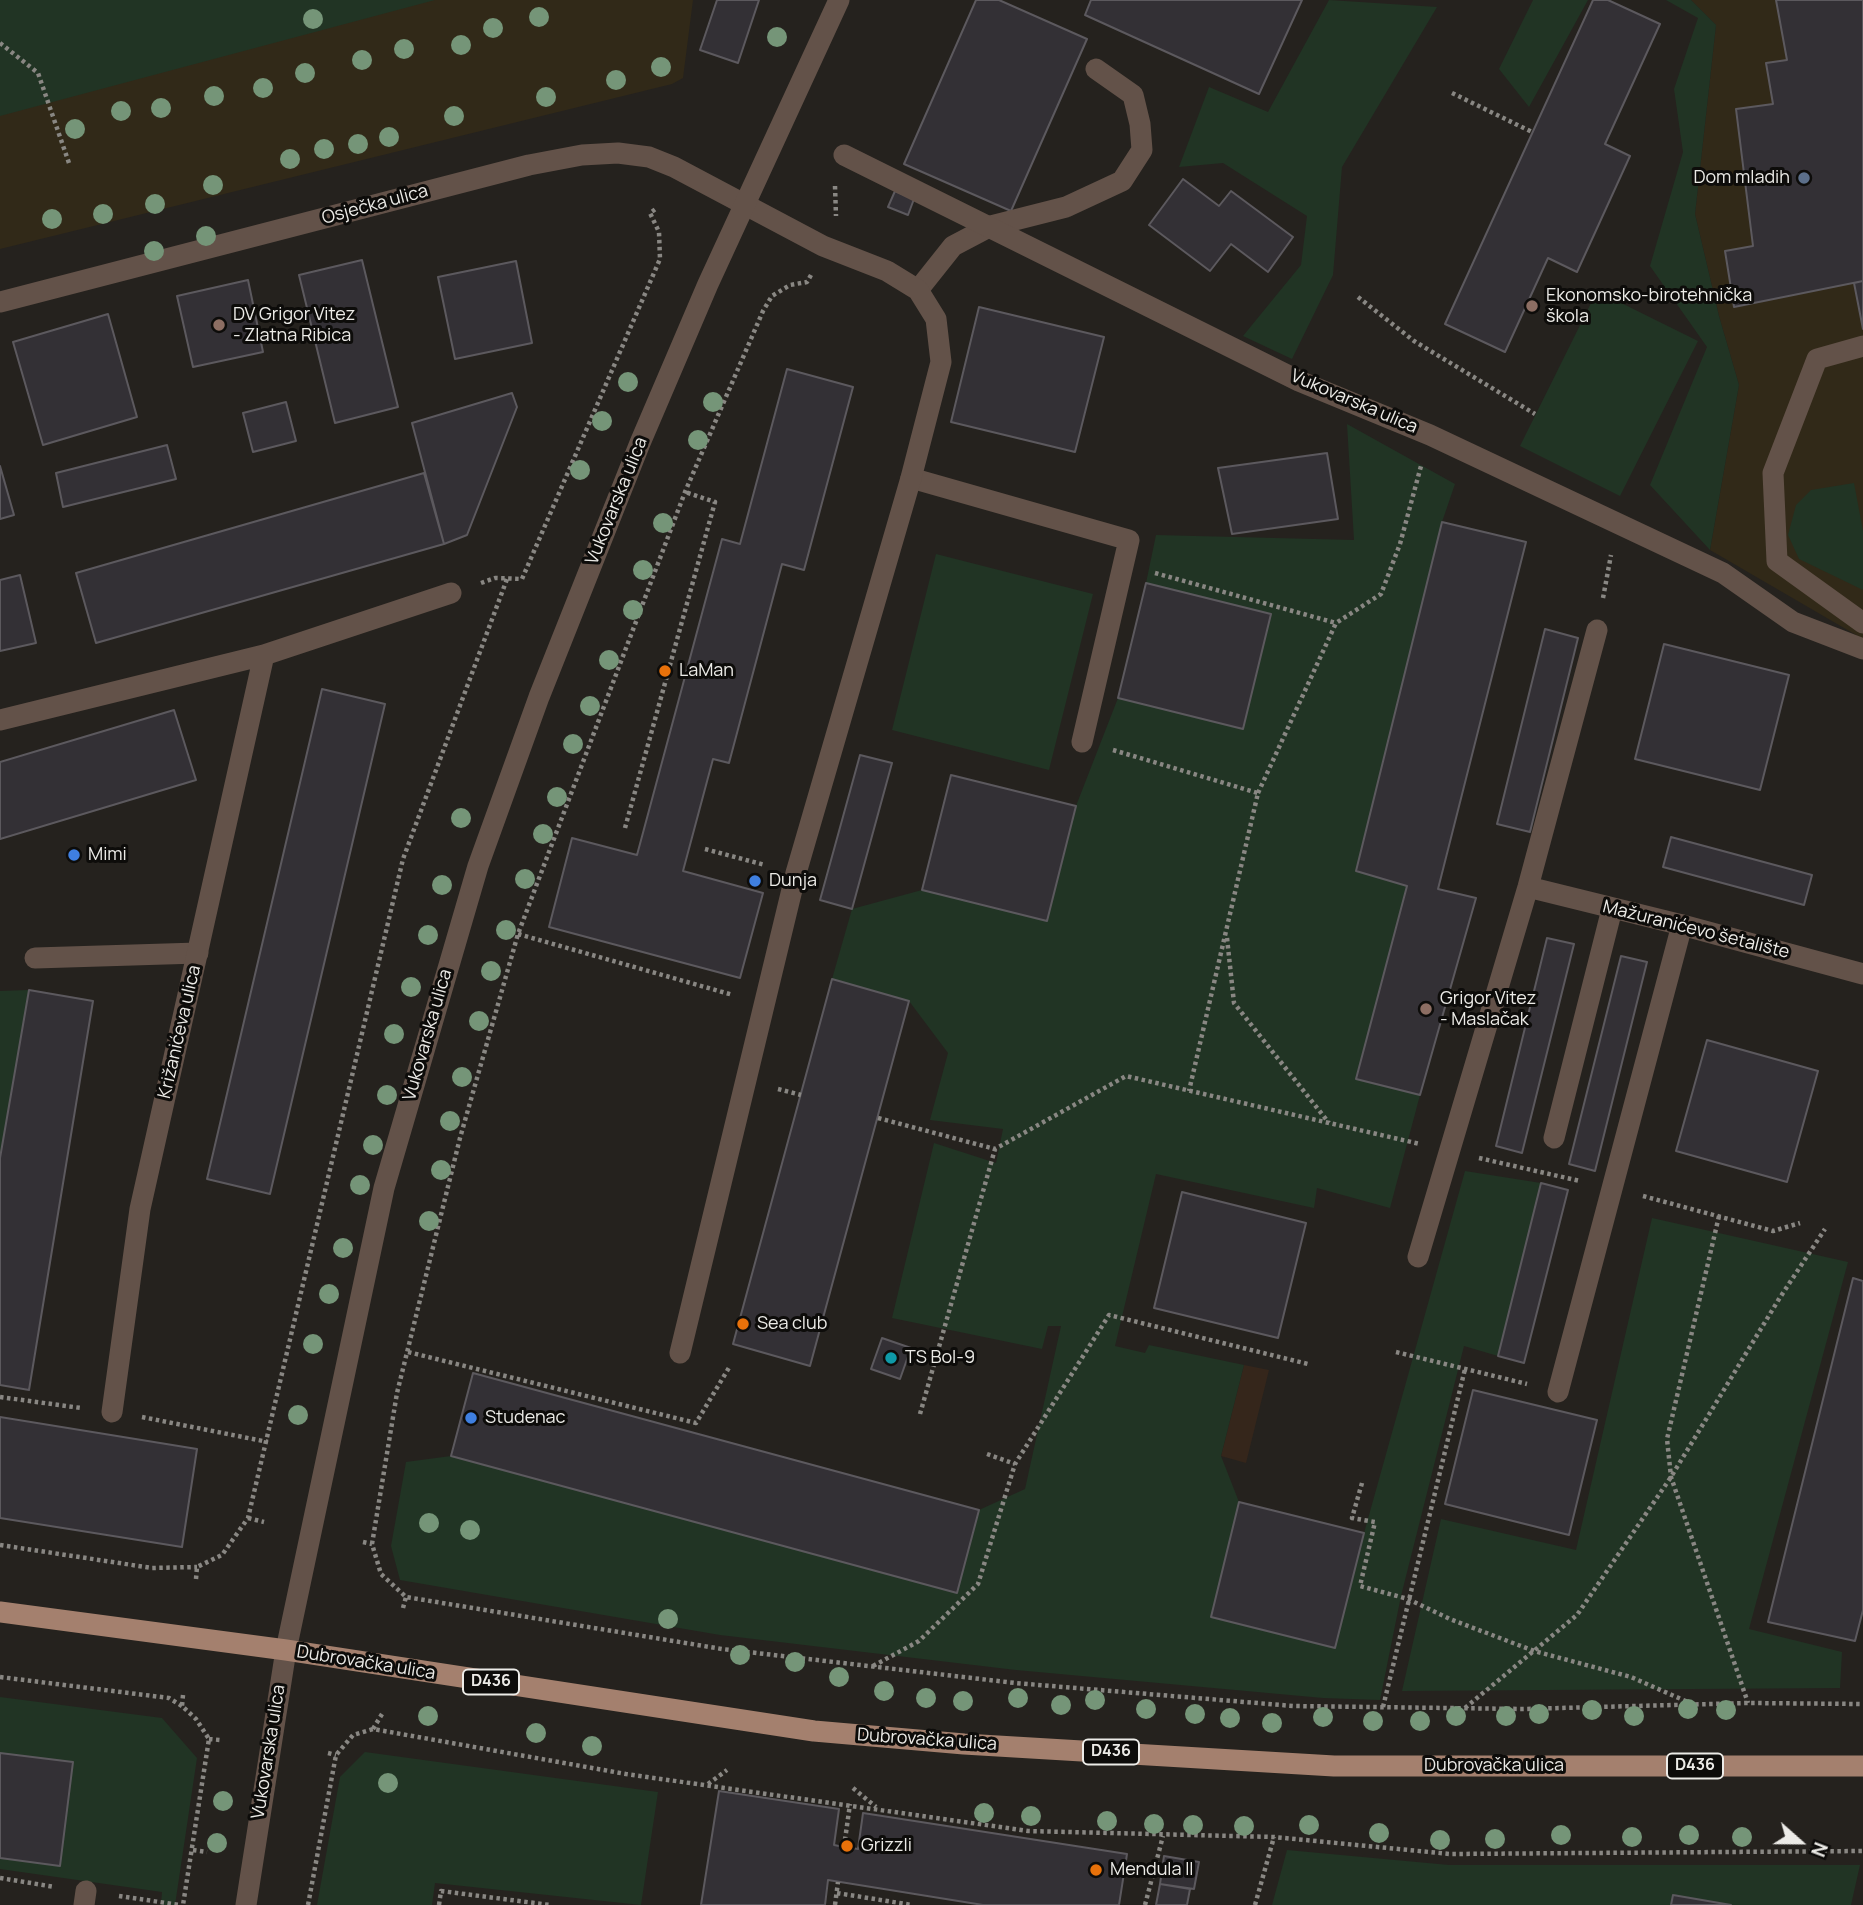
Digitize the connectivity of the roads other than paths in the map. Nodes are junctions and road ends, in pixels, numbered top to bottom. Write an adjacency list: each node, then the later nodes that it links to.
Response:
1 (839, 0): 4 (street, Vukovarska ulica)
2 (1096, 69): 5 (street)
3 (844, 155): 5 (street, Vukovarska ulica)
4 (746, 204): 6 (street); 7 (street, Osječka ulica); 29 (street, Vukovarska ulica)
5 (990, 226): 6 (street); 13 (street, Vukovarska ulica)
6 (918, 290): 9 (street)
7 (0, 302)
8 (1863, 346): 11 (street)
9 (911, 478): 16 (street); 25 (street)
10 (450, 593): 14 (street)
11 (1863, 623)
12 (1597, 630): 17 (street)
13 (1863, 649)
14 (264, 655): 15 (street); 20 (street, Križanićeva ulica)
15 (0, 719)
16 (1082, 742)
17 (1528, 887): 18 (street, Mažuranićevo šetalište); 24 (street)
18 (1612, 909): 19 (street, Mažuranićevo šetalište); 23 (street)
19 (1682, 925): 22 (street, Mažuranićevo šetalište); 26 (street)
20 (198, 953): 21 (street); 27 (street, Križanićeva ulica)
21 (35, 958)
22 (1863, 974)
23 (1554, 1138)
24 (1418, 1257)
25 (680, 1353)
26 (1558, 1392)
27 (111, 1412)
28 (0, 1612): 29 (main road, Dubrovačka ulica / D436)
29 (286, 1650): 30 (main road, Dubrovačka ulica / D436); 31 (street, Vukovarska ulica)
30 (1863, 1766)
31 (246, 1905)

